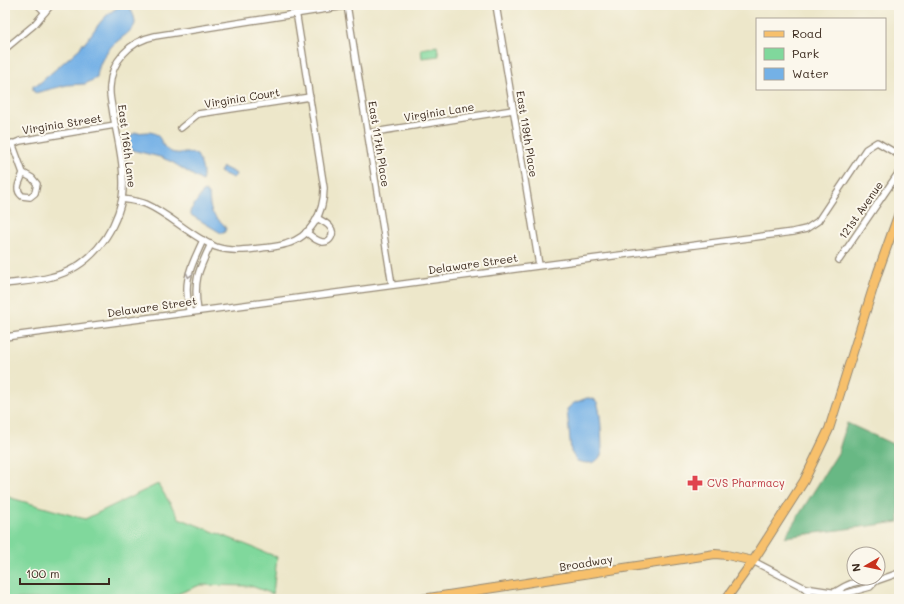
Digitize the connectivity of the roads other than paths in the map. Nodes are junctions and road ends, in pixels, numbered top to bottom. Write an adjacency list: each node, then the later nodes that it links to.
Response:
1 (38, 5): 6 (street)
2 (51, 5): 6 (street)
3 (296, 5): 7 (street)
4 (349, 5): 7 (street, East 116th Lane); 13 (street, East 117th Place)
5 (496, 5): 10 (street, East 119th Place)
6 (45, 12): 8 (street)
7 (297, 13): 9 (street); 11 (street, East 116th Lane)
8 (5, 49)
9 (310, 98): 12 (street, Virginia Court); 21 (street)
10 (513, 110): 13 (street, Virginia Lane); 26 (street, East 119th Place)
11 (115, 125): 14 (street, Virginia Street); 19 (street, East 116th Lane)
12 (181, 128)
13 (368, 133): 28 (street, East 117th Place)
14 (12, 143): 15 (street, Virginia Street); 18 (street)
15 (5, 147)
16 (899, 155): 26 (street, Delaware Street)
17 (899, 172): 25 (street, 121st Avenue)
18 (23, 173)
19 (122, 198): 23 (street); 27 (street, East 116th Lane)
20 (899, 213): 32 (main road)
21 (317, 218): 22 (street); 22 (street)
22 (306, 232): 24 (street)
23 (203, 240): 24 (street); 30 (street, one-way to 30)
24 (211, 244): 29 (street)
25 (839, 260)
26 (539, 265): 28 (street, Delaware Street)
27 (5, 284)
28 (392, 285): 29 (street, Delaware Street)
29 (198, 311): 30 (street, Delaware Street)
30 (189, 312): 31 (street, Delaware Street)
31 (5, 337)
32 (753, 561): 34 (street); 36 (main road, Broadway); 37 (main road)
33 (899, 573): 35 (street)
34 (805, 588): 35 (street); 38 (street)
35 (835, 592): 39 (street)
36 (422, 599)
37 (726, 599)
38 (814, 599)
39 (832, 599)

